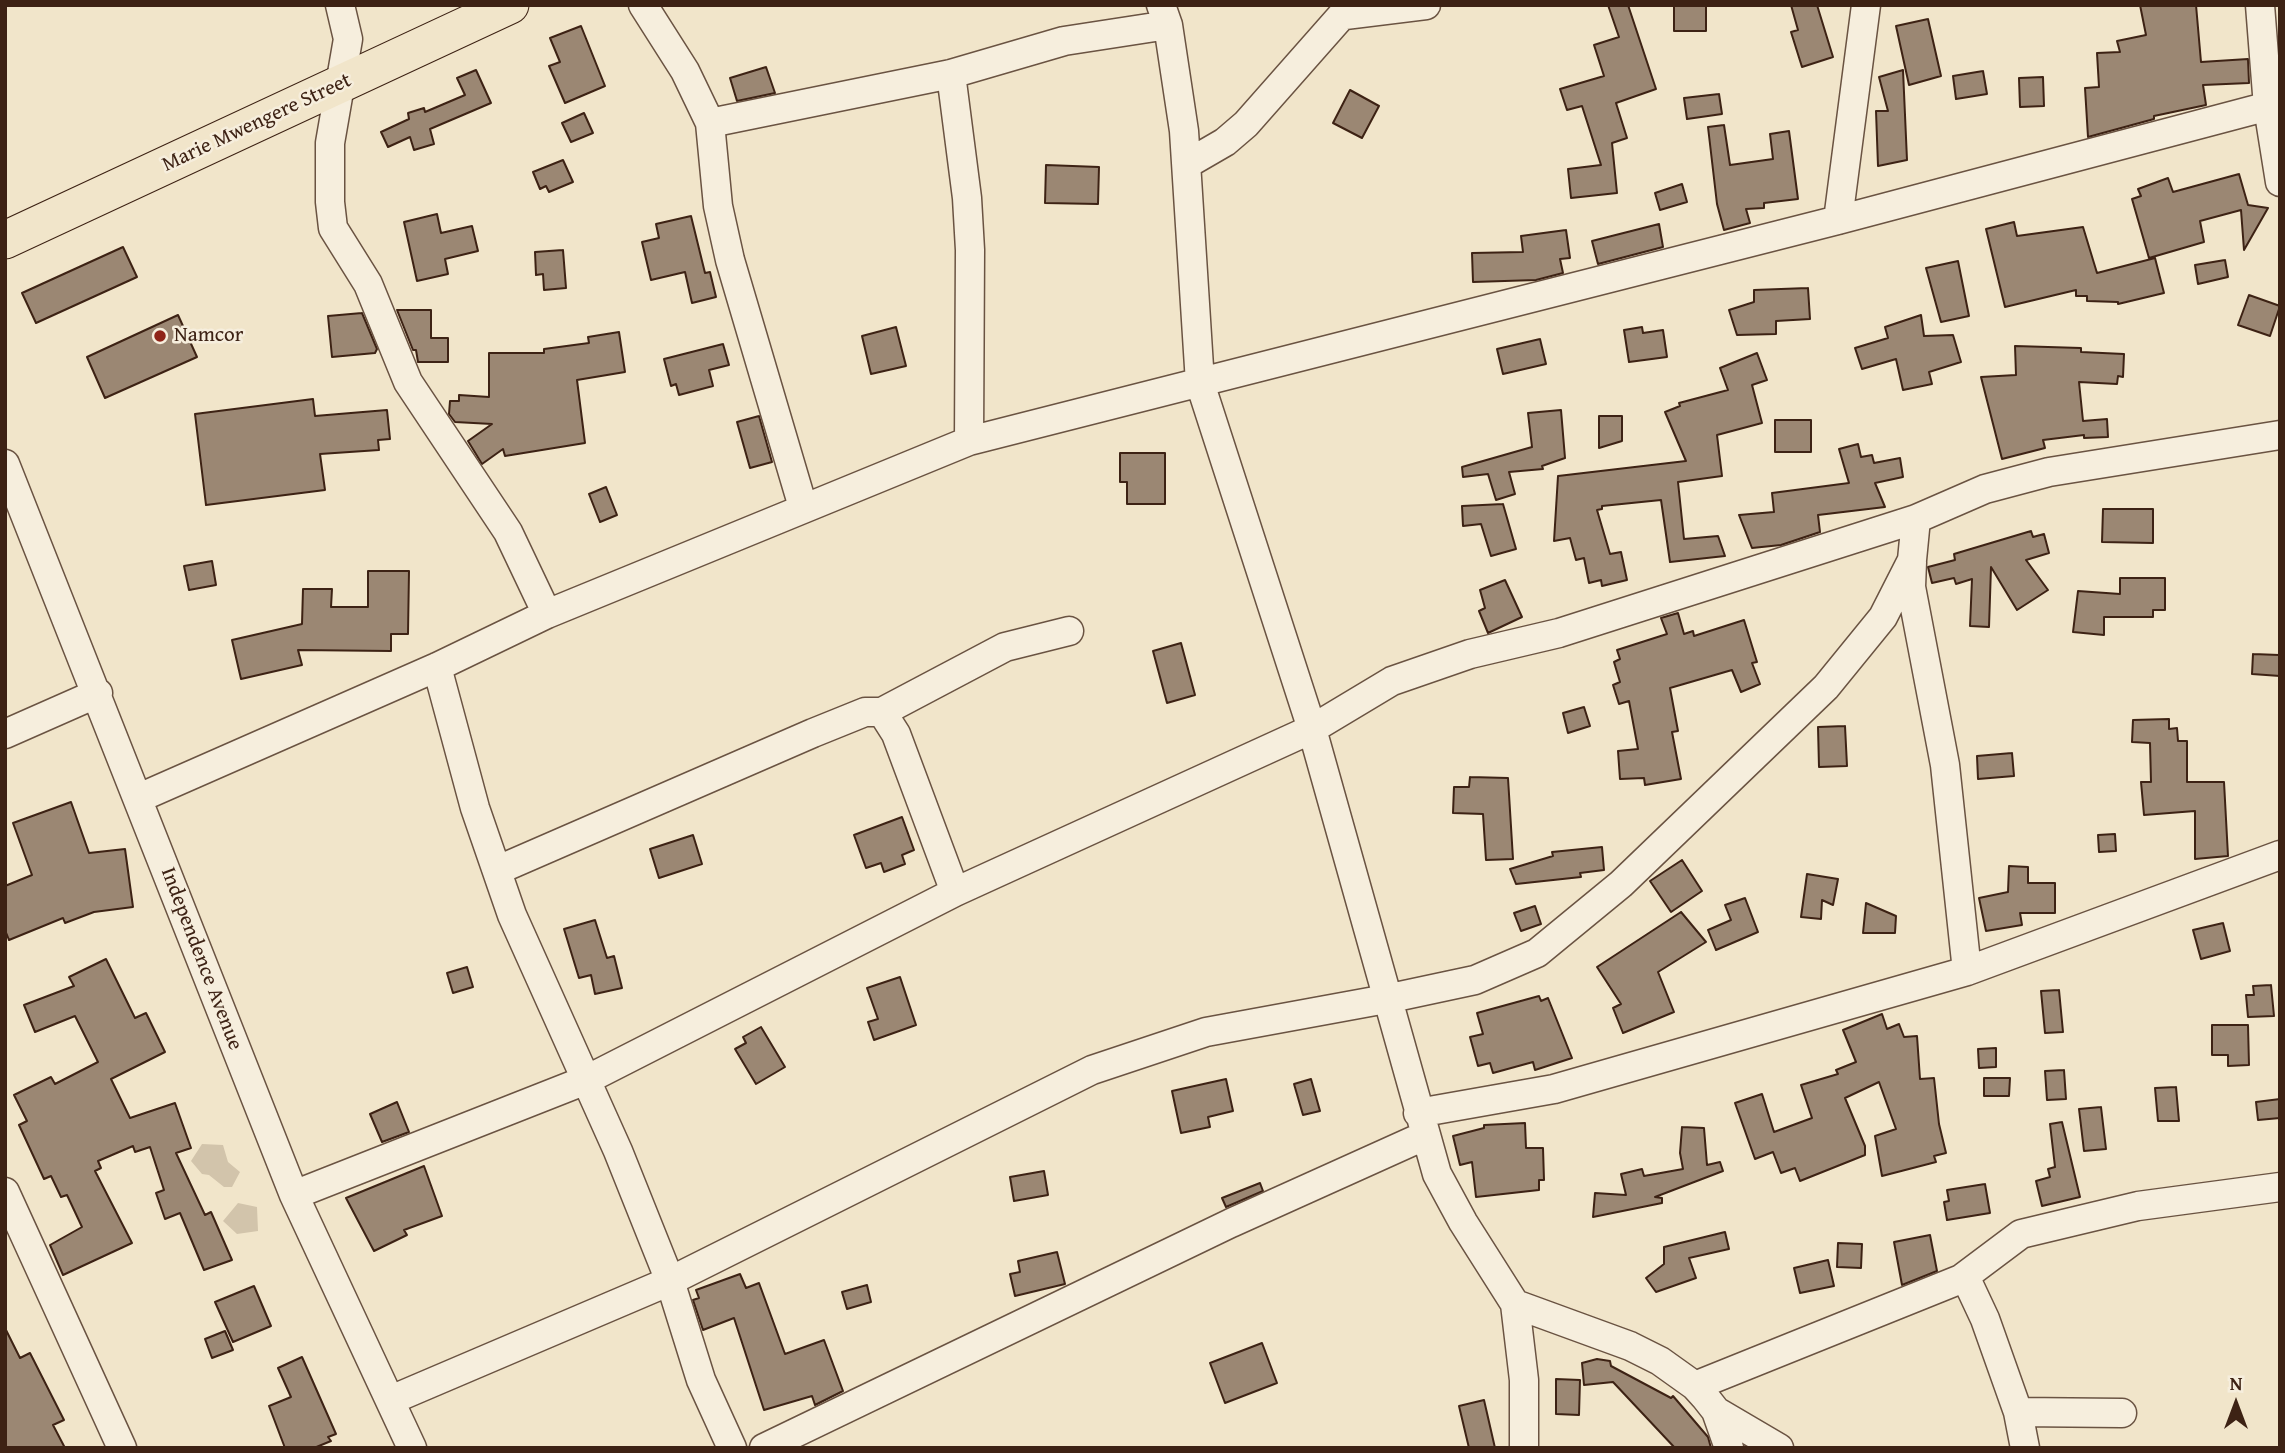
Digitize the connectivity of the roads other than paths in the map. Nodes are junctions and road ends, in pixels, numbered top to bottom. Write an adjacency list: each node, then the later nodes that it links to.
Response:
1 (340, 5): 10 (street)
2 (510, 5): 10 (main road, Marie Mwengere Street)
3 (643, 5): 12 (street)
4 (1426, 5): 7 (street)
5 (1866, 5): 15 (street)
6 (2260, 5): 11 (street)
7 (1348, 10): 13 (street)
8 (1165, 15): 9 (street); 13 (street)
9 (951, 74): 12 (street); 19 (street)
10 (340, 84): 16 (main road, Marie Mwengere Street); 24 (street)
11 (2274, 105): 14 (street); 15 (street)
12 (710, 123): 21 (street)
13 (1187, 164): 17 (street)
14 (2280, 182)
15 (1838, 220): 17 (street)
16 (5, 240)
17 (1200, 383): 19 (street); 29 (street)
18 (2280, 435): 22 (street)
19 (969, 441): 21 (street)
20 (5, 464): 27 (street, Independence Avenue)
21 (803, 507): 24 (street)
22 (1916, 519): 23 (street); 29 (street)
23 (1912, 560): 35 (street); 36 (street)
24 (547, 614): 26 (street)
25 (1069, 631): 28 (street)
26 (437, 667): 31 (street); 33 (street)
27 (98, 693): 30 (street); 31 (street, Independence Avenue)
28 (882, 712): 33 (street); 34 (street)
29 (1312, 729): 34 (street); 36 (street)
30 (5, 734)
31 (139, 798): 41 (street, Independence Avenue)
32 (2280, 855): 35 (street)
33 (498, 870): 37 (street)
34 (955, 892): 37 (street)
35 (1968, 971): 38 (street)
36 (1386, 999): 38 (street); 43 (street)
37 (586, 1080): 41 (street); 43 (street)
38 (1421, 1124): 44 (street); 53 (street)
39 (2280, 1187): 42 (street)
40 (5, 1192): 50 (street)
41 (294, 1195): 46 (street, Independence Avenue)
42 (1961, 1279): 45 (street); 48 (street)
43 (670, 1281): 46 (street); 52 (street)
44 (1515, 1304): 45 (street); 54 (street)
45 (1695, 1386): 47 (street)
46 (391, 1400): 51 (street, Independence Avenue)
47 (1716, 1411): 55 (street); 56 (street)
48 (2018, 1412): 49 (street); 57 (street)
49 (2122, 1413)
50 (122, 1448)
51 (412, 1448)
52 (732, 1448)
53 (764, 1448)
54 (1524, 1448)
55 (1729, 1448)
56 (1779, 1448)
57 (2025, 1448)

